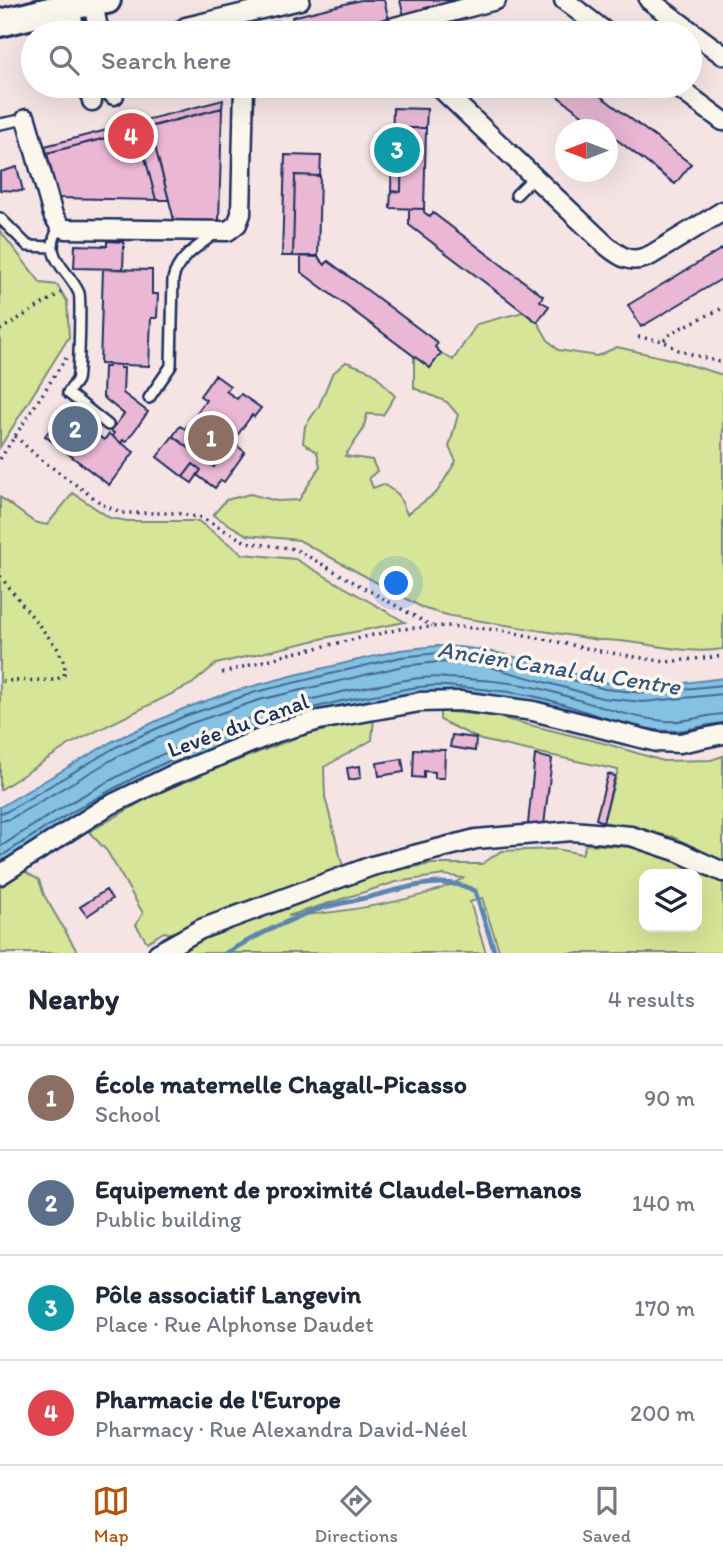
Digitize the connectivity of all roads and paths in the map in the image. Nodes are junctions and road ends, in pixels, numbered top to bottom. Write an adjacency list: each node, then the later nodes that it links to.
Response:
1 (300, 0): 8 (street)
2 (496, 0): 9 (street)
3 (564, 0): 10 (street)
4 (649, 0): 11 (street)
5 (90, 2): 6 (street); 7 (street); 12 (main road)
6 (81, 21)
7 (96, 21)
8 (211, 21)
9 (427, 21)
10 (591, 21)
11 (677, 21)
12 (0, 23)
13 (702, 39): 14 (street)
14 (723, 55)
15 (244, 98): 26 (street)
16 (451, 98): 21 (street)
17 (692, 98): 19 (street)
18 (26, 118): 20 (lane); 25 (street)
19 (723, 121)
20 (0, 124)
21 (534, 177): 22 (lane); 23 (street)
22 (516, 195)
23 (723, 211)
24 (0, 218): 27 (lane)
25 (60, 226): 26 (street); 27 (lane)
26 (218, 232): 35 (lane)
27 (52, 247): 28 (lane)
28 (74, 285): 30 (path); 32 (lane)
29 (723, 308): 33 (path)
30 (0, 330)
31 (638, 337): 33 (path)
32 (79, 339): 36 (lane); 37 (path)
33 (663, 341): 34 (path)
34 (723, 363)
35 (149, 398)
36 (108, 425)
37 (15, 436): 38 (path); 40 (path)
38 (0, 459)
39 (0, 576): 43 (path)
40 (433, 627): 41 (path); 42 (path)
41 (723, 656)
42 (222, 673)
43 (0, 681)
44 (723, 734): 46 (street, Levée du Canal)
45 (723, 872): 47 (street)
46 (0, 874)
47 (158, 953)

